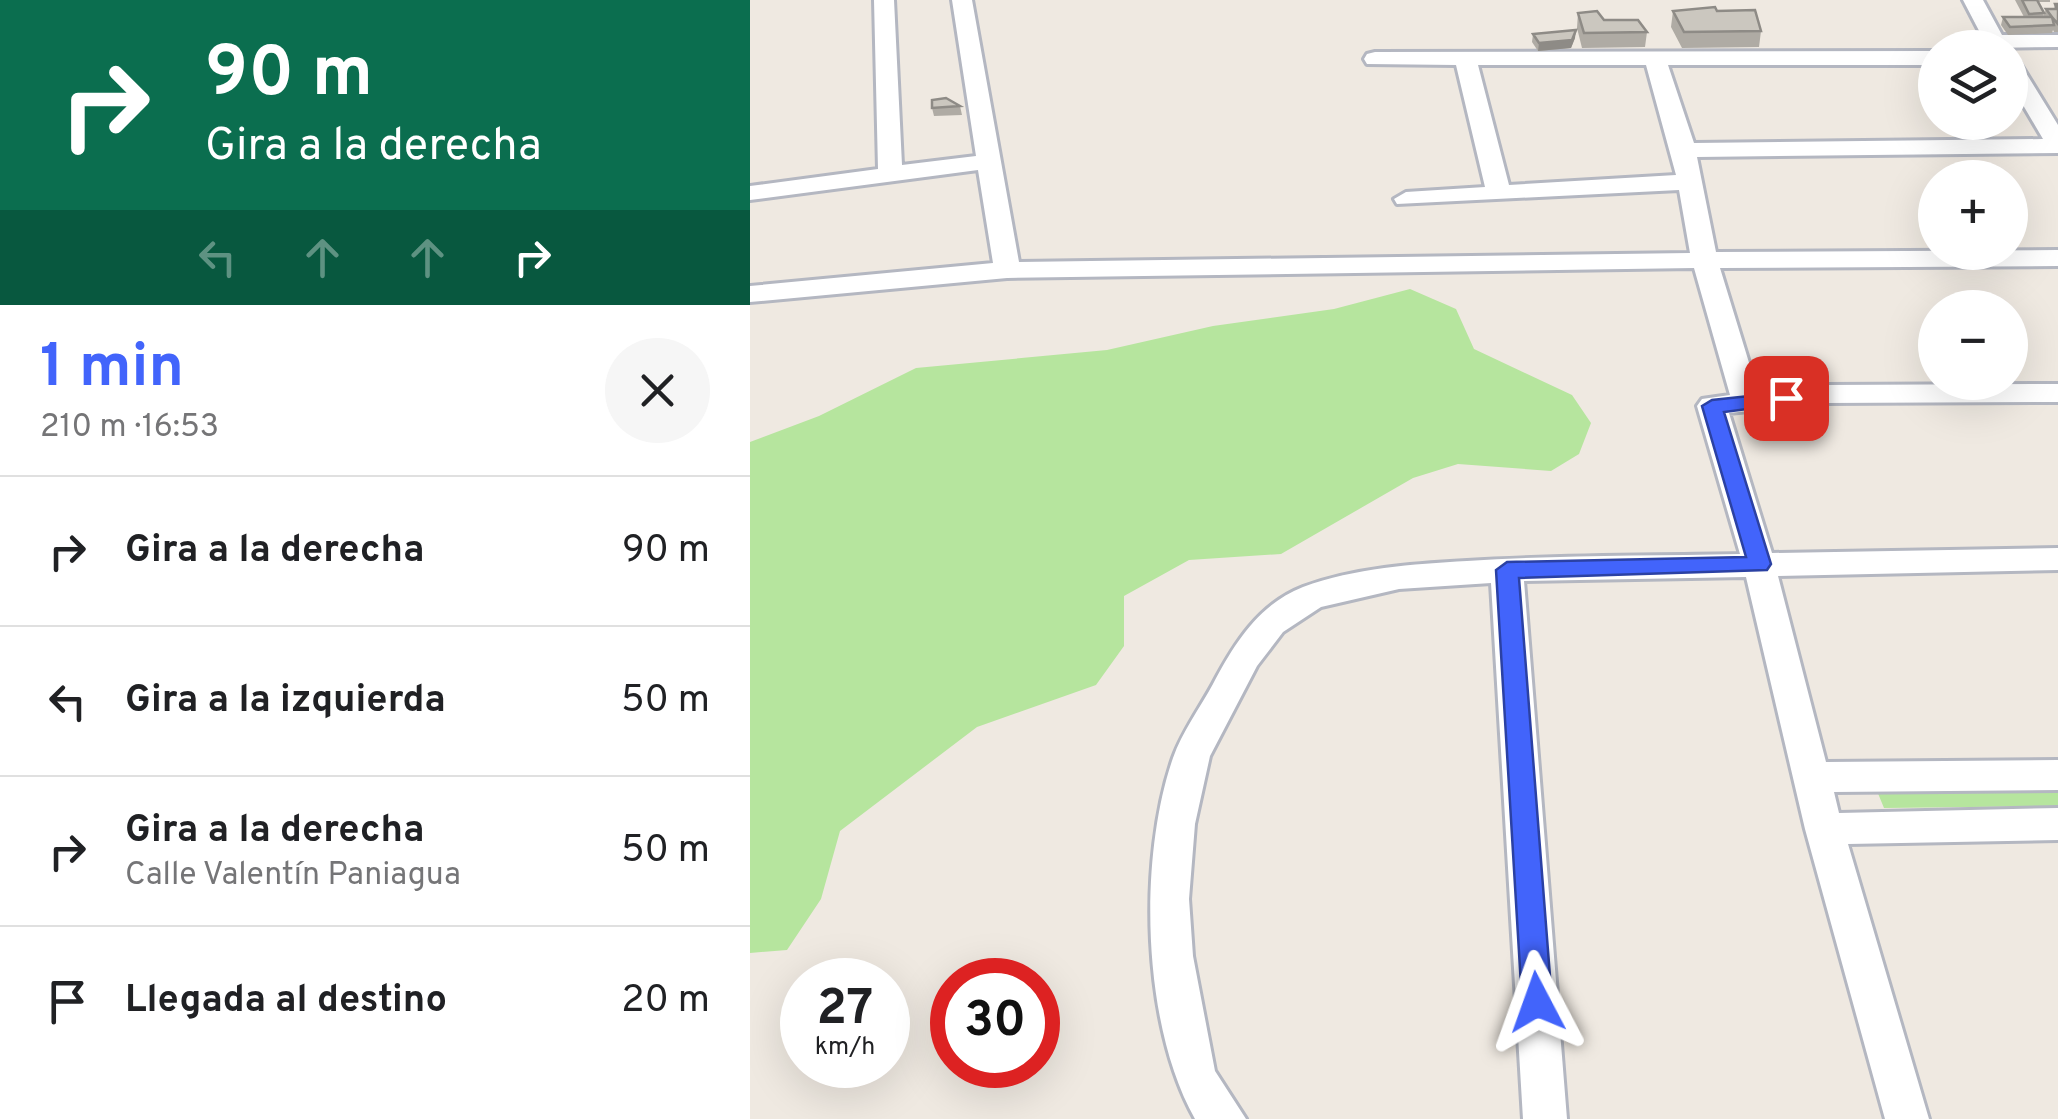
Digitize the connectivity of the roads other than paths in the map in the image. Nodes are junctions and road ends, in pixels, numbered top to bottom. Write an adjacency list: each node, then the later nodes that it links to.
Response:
1 (884, 0): 15 (street)
2 (962, 0): 14 (street)
3 (1973, 0): 4 (street)
4 (1989, 30)
5 (2058, 41): 6 (street)
6 (2028, 42)
7 (1465, 57): 8 (street); 9 (street); 17 (street)
8 (1375, 58)
9 (1655, 58): 10 (street); 13 (street)
10 (1918, 58)
11 (2028, 95): 12 (street)
12 (2058, 145): 13 (street)
13 (1684, 150): 16 (street)
14 (990, 161): 15 (street); 22 (street)
15 (890, 175): 18 (street)
16 (1690, 182): 17 (street); 21 (street)
17 (1498, 191): 19 (street)
18 (750, 193)
19 (1406, 199)
20 (2058, 258): 21 (street)
21 (1704, 260): 22 (street); 25 (street)
22 (1007, 270): 23 (street)
23 (750, 294)
24 (2058, 393): 25 (street)
25 (1747, 402): 27 (street)
26 (2058, 559): 27 (street)
27 (1759, 564): 28 (street); 30 (street)
28 (1507, 570): 33 (street); 34 (street)
29 (2058, 775): 30 (street)
30 (1812, 777): 32 (street)
31 (2058, 824): 32 (street)
32 (1824, 830): 35 (street)
33 (1224, 1119)
34 (1545, 1119)
35 (1907, 1119)

